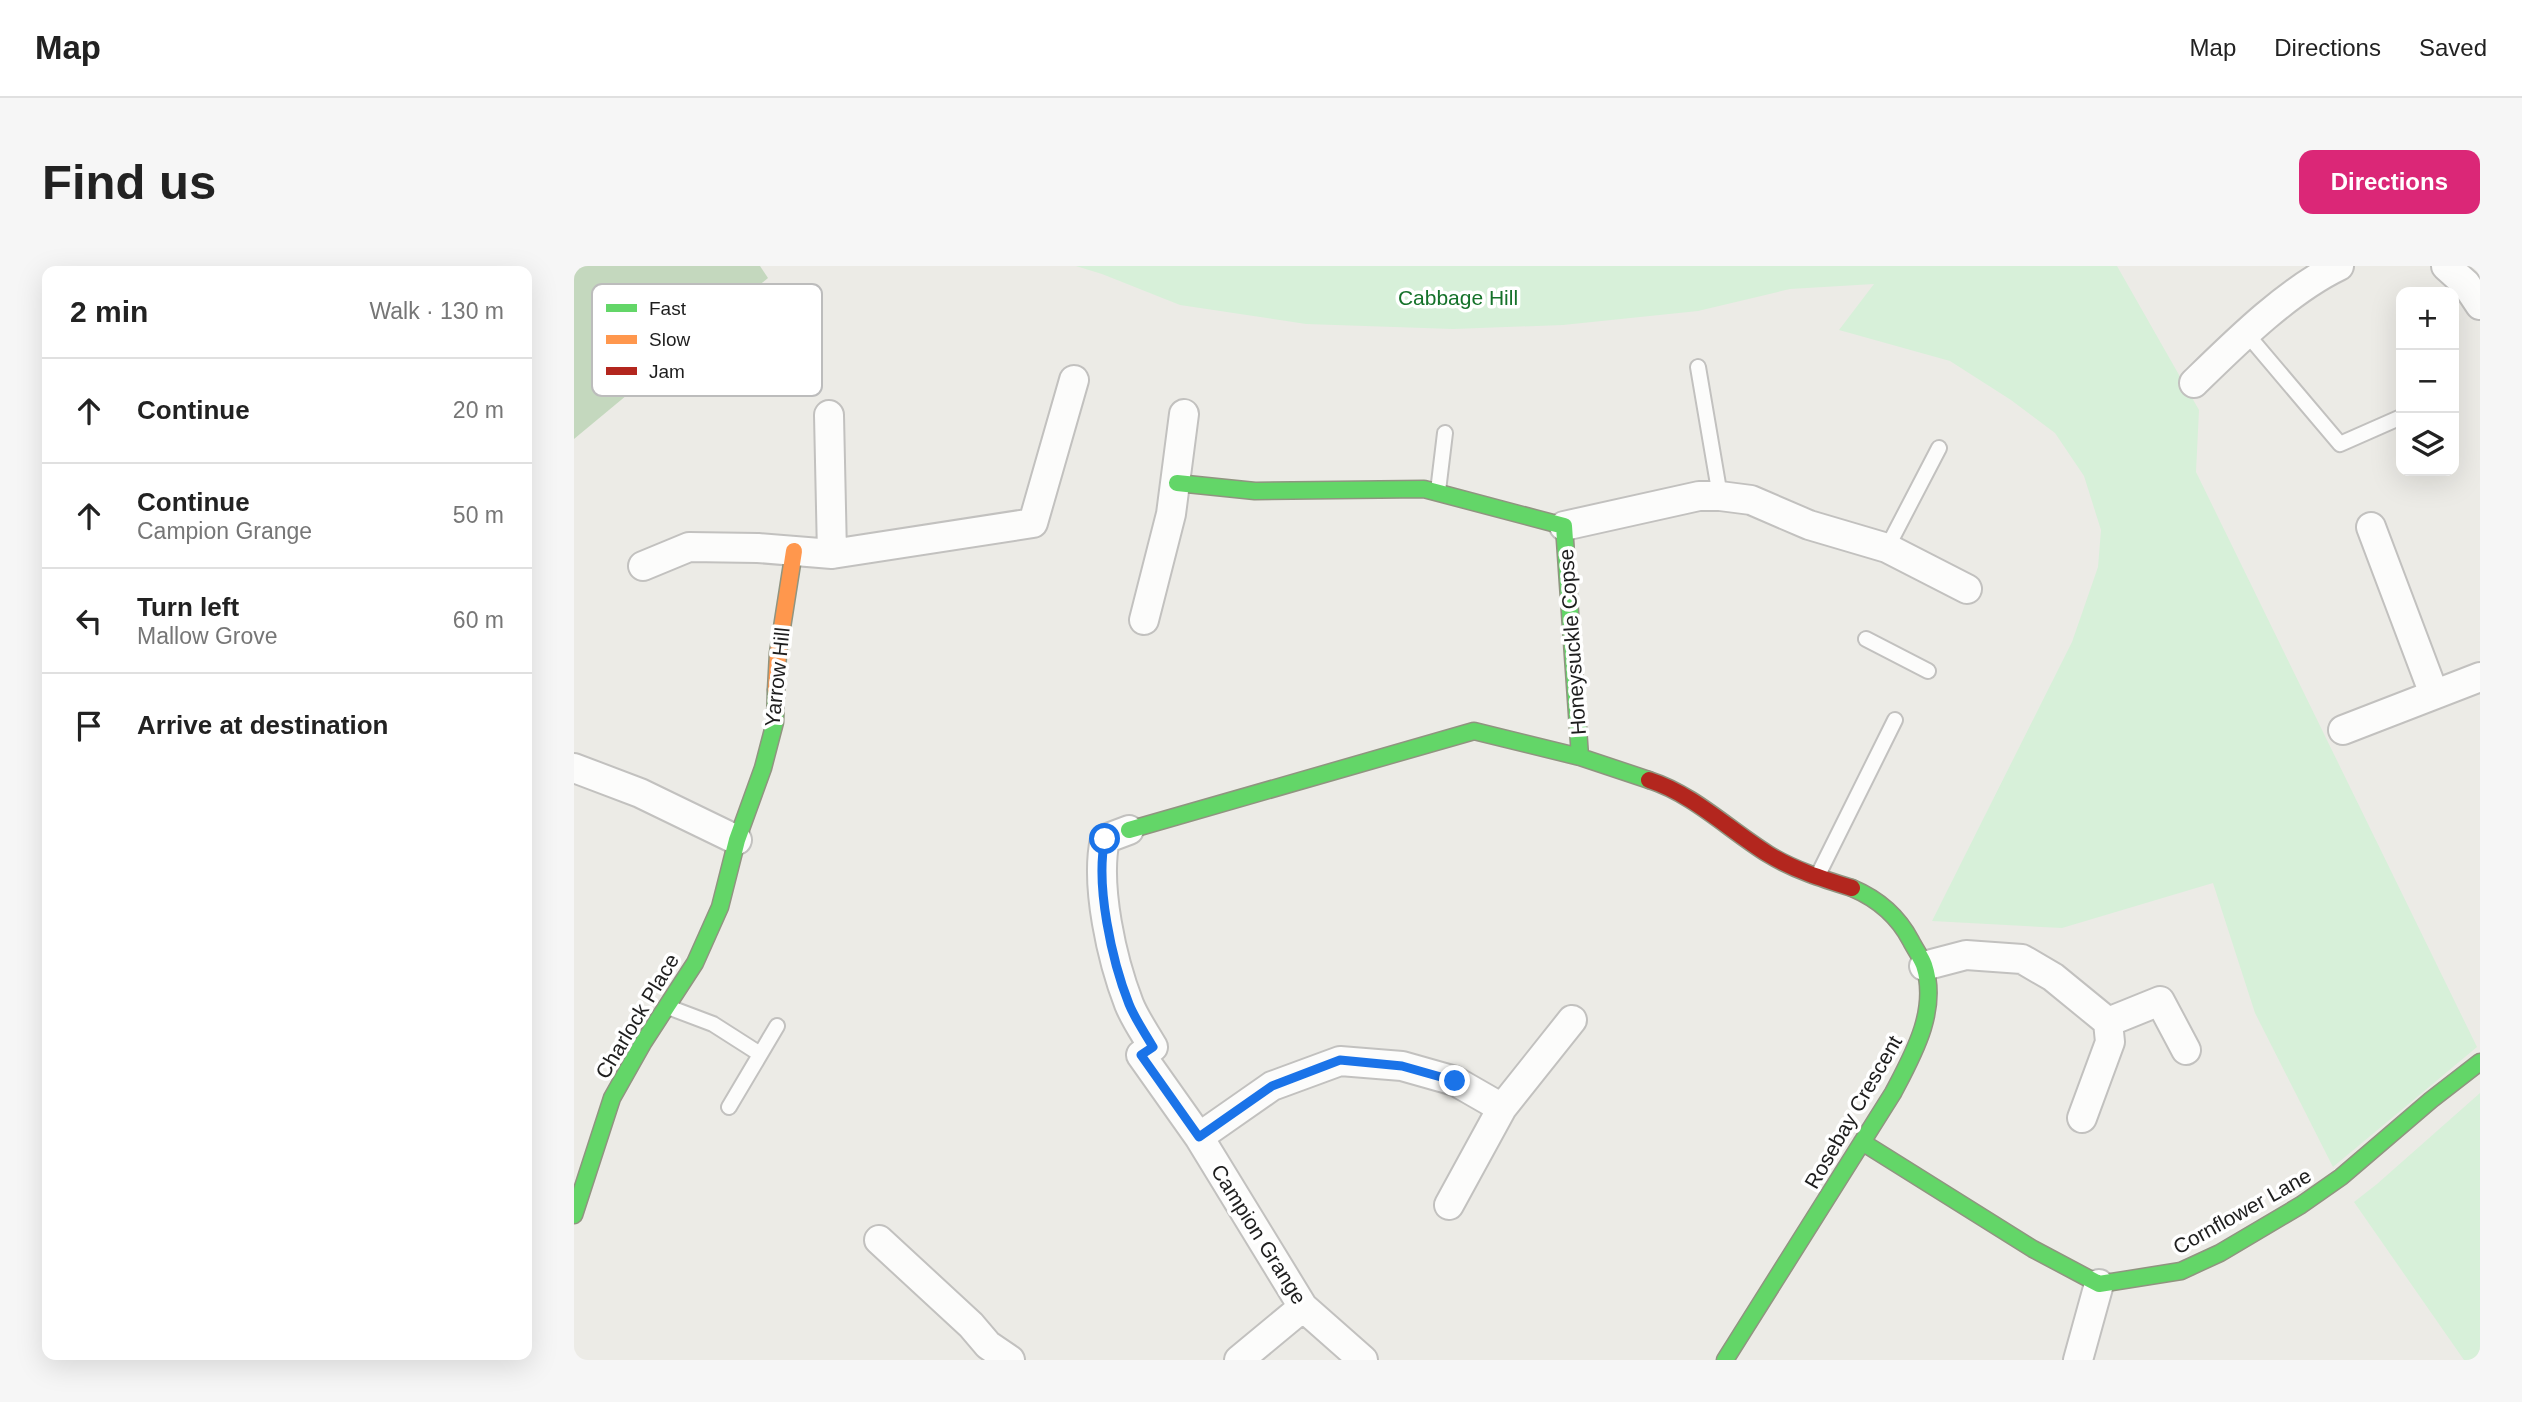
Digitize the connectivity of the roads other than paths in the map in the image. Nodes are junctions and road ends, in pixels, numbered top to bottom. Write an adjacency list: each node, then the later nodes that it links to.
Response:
1 (2339, 266): 4 (street)
2 (2446, 266): 3 (street)
3 (2480, 305)
4 (2246, 333): 7 (street); 10 (lane)
5 (1698, 367): 15 (lane)
6 (1074, 380): 20 (street)
7 (2194, 383)
8 (1184, 414): 13 (street)
9 (829, 415): 20 (street)
10 (2396, 419)
11 (1445, 433): 14 (lane)
12 (1939, 448): 18 (lane)
13 (1177, 482): 14 (street, Honeysuckle Copse); 23 (street)
14 (1438, 492): 16 (street, Honeysuckle Copse)
15 (1720, 496): 16 (street, Honeysuckle Copse); 18 (street, Honeysuckle Copse)
16 (1564, 526): 30 (street, Honeysuckle Copse)
17 (2371, 527): 27 (street)
18 (1887, 548): 22 (street, Honeysuckle Copse)
19 (794, 551): 20 (street); 21 (street); 33 (street, Yarrow Hill)
20 (832, 554)
21 (643, 566)
22 (1967, 589)
23 (1144, 620)
24 (1866, 639): 25 (lane)
25 (1928, 671)
26 (2480, 677): 27 (street)
27 (2434, 694): 29 (street)
28 (1895, 720): 34 (lane)
29 (2343, 730)
30 (1580, 757): 32 (street, Rosebay Crescent); 34 (street, Rosebay Crescent)
31 (574, 768): 33 (street)
32 (1129, 830): 46 (street, Campion Grange)
33 (737, 840): 36 (street, Charlock Place)
34 (1817, 878): 35 (street, Rosebay Crescent)
35 (1924, 966): 38 (street); 47 (street, Rosebay Crescent)
36 (667, 1006): 41 (lane); 49 (street, Charlock Place)
37 (1572, 1020): 44 (street)
38 (2108, 1022): 40 (street); 45 (street)
39 (777, 1026): 41 (lane)
40 (2186, 1050)
41 (760, 1054): 43 (lane)
42 (2476, 1064): 51 (street, Cornflower Lane)
43 (729, 1107)
44 (1502, 1108): 46 (street); 48 (street)
45 (2082, 1118)
46 (1199, 1137): 52 (street, Campion Grange)
47 (1862, 1142): 51 (street); 56 (street, Rosebay Crescent)
48 (1450, 1205)
49 (574, 1215)
50 (879, 1240): 53 (street)
51 (2099, 1284): 57 (street)
52 (1303, 1307): 54 (street); 55 (street, Campion Grange)
53 (1010, 1360)
54 (1239, 1360)
55 (1363, 1360)
56 (1725, 1360)
57 (2078, 1360)

